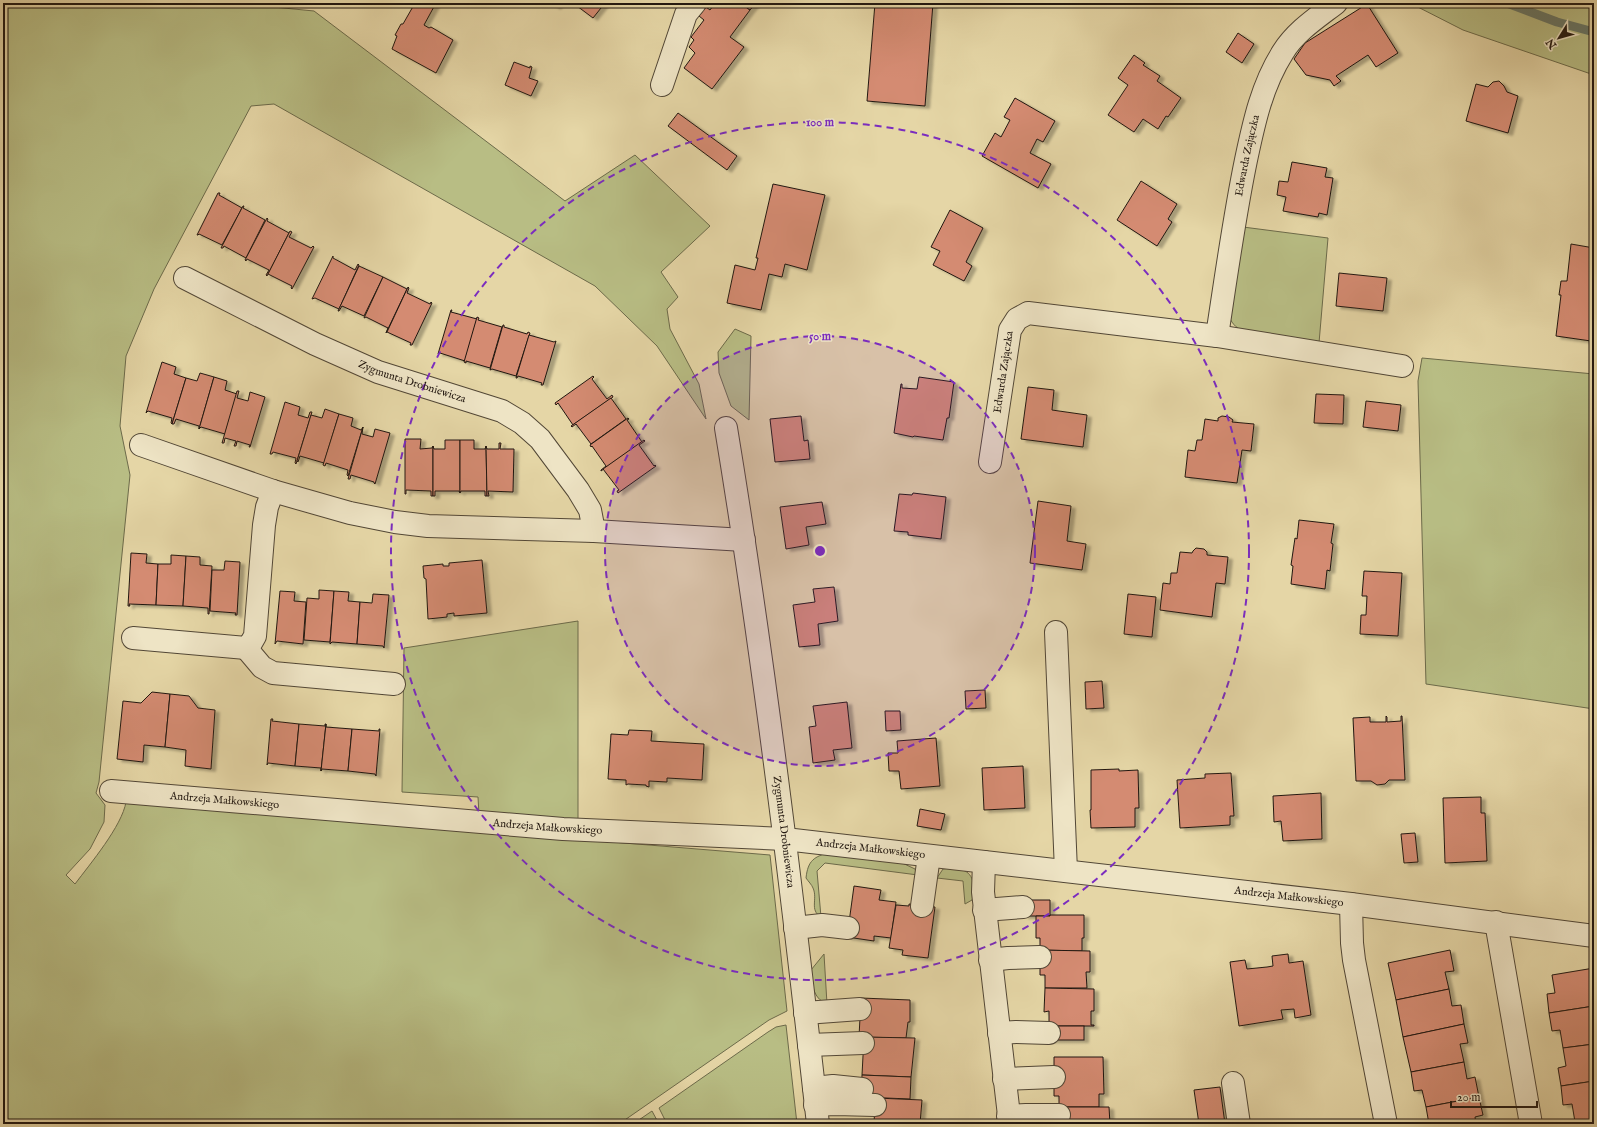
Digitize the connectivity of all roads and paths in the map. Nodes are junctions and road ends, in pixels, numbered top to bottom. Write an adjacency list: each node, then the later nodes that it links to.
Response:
1 (695, 3): 3 (street)
2 (1336, 3): 5 (street, Edwarda Zajączka)
3 (662, 85)
4 (185, 278): 11 (street, Zygmunta Drobniewicza)
5 (1217, 336): 6 (street, Edwarda Zajączka); 9 (street, Edwarda Zajączka)
6 (1402, 366)
7 (726, 428): 12 (street, Zygmunta Drobniewicza)
8 (140, 445): 10 (street)
9 (990, 462)
10 (273, 491): 11 (street); 15 (street)
11 (594, 531): 12 (street)
12 (744, 540): 18 (street, Zygmunta Drobniewicza)
13 (1056, 632): 21 (street)
14 (133, 638): 15 (street)
15 (246, 648): 16 (street)
16 (394, 684)
17 (111, 791): 18 (street, Andrzeja Małkowskiego)
18 (785, 839): 19 (street, Andrzeja Małkowskiego); 27 (street, Zygmunta Drobniewicza)
19 (929, 856): 20 (street, Andrzeja Małkowskiego); 23 (street)
20 (984, 862): 21 (street, Andrzeja Małkowskiego); 25 (street)
21 (1066, 871): 22 (street, Andrzeja Małkowskiego)
22 (1351, 904): 26 (street, Andrzeja Małkowskiego); 47 (street)
23 (922, 906)
24 (1023, 907): 25 (street)
25 (984, 910): 31 (street)
26 (1496, 922): 29 (street, Andrzeja Małkowskiego); 48 (street)
27 (795, 928): 28 (street); 33 (street, Zygmunta Drobniewicza)
28 (848, 928)
29 (1594, 936)
30 (1040, 957): 31 (street)
31 (990, 960): 35 (street)
32 (860, 1009): 33 (street)
33 (805, 1012): 37 (street, Zygmunta Drobniewicza)
34 (1049, 1033): 35 (street)
35 (999, 1034): 39 (street)
36 (864, 1043): 37 (street)
37 (809, 1045): 43 (street, Zygmunta Drobniewicza)
38 (1054, 1077): 39 (street)
39 (1004, 1079): 45 (street)
40 (1233, 1083): 46 (street)
41 (862, 1089): 43 (street)
42 (875, 1105): 43 (street)
43 (816, 1106)
44 (1059, 1115): 45 (street)
45 (1009, 1120)
46 (1239, 1124)
47 (1386, 1124)
48 (1531, 1124)

